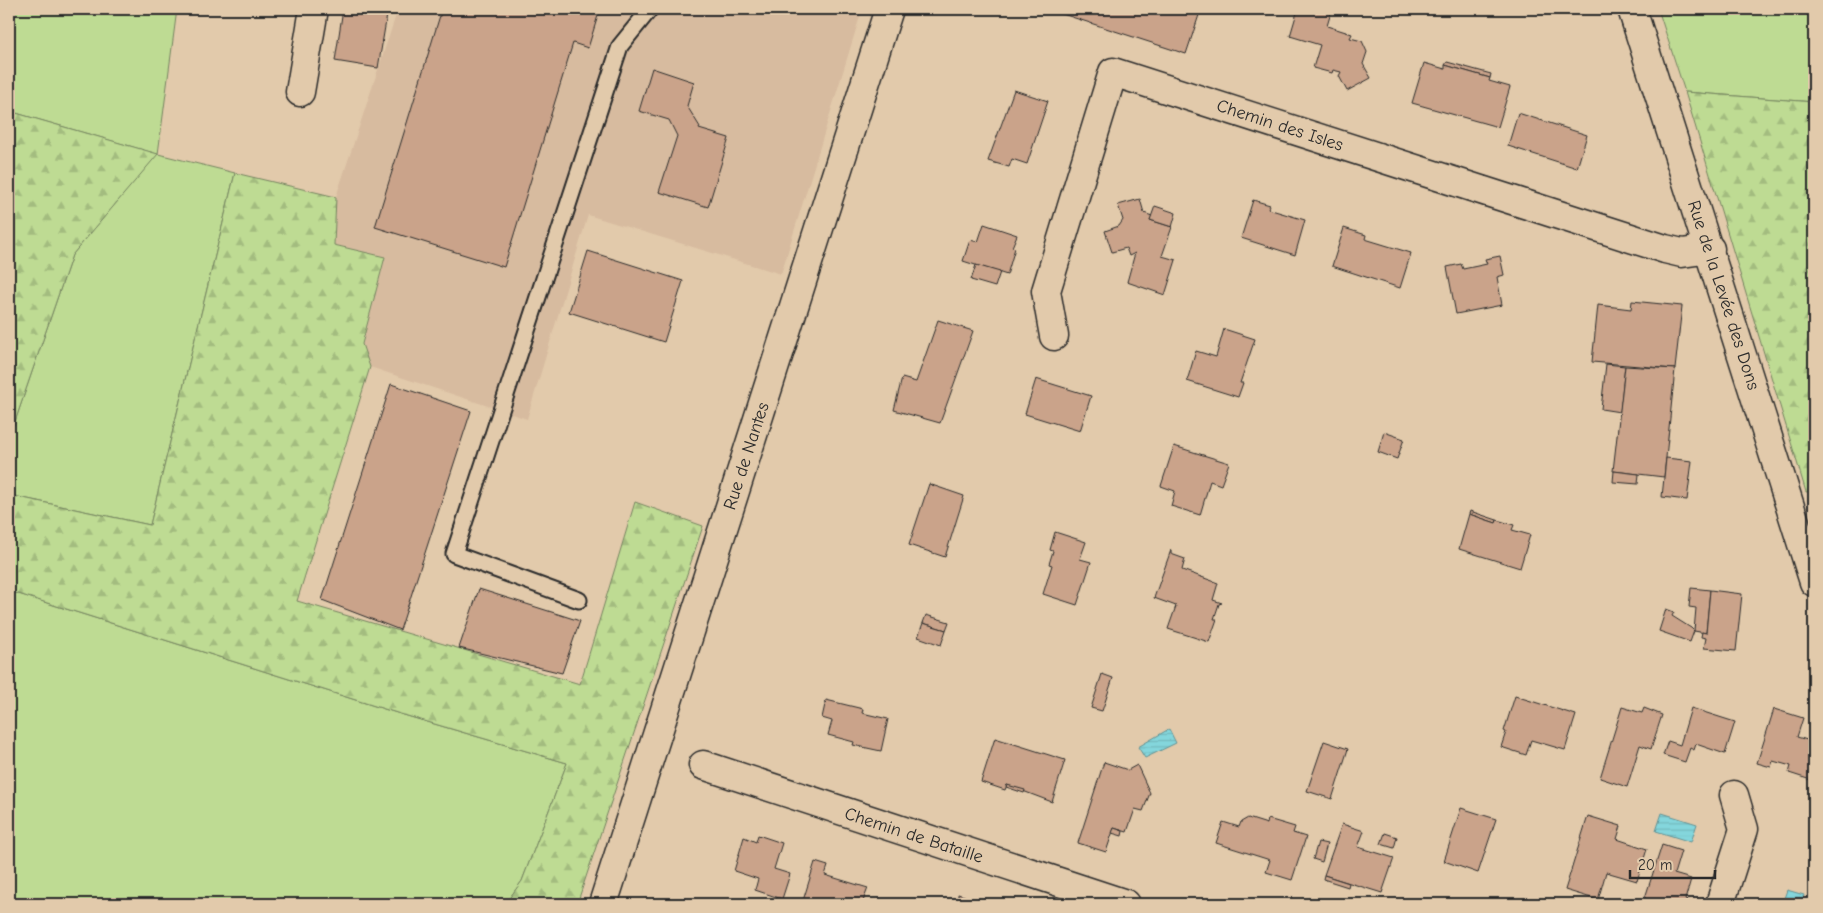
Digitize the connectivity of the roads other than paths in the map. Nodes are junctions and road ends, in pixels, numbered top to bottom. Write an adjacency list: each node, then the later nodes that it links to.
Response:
1 (314, 9): 5 (street)
2 (650, 9): 9 (lane)
3 (889, 9): 12 (street, Rue de Nantes)
4 (1632, 9): 6 (street, Rue de la Levée des Dons)
5 (300, 92)
6 (1710, 249): 7 (street, Chemin des Isles); 8 (street, Rue de la Levée des Dons)
7 (1054, 336)
8 (1814, 582)
9 (579, 600)
10 (703, 765): 13 (street, Chemin de Bataille)
11 (1734, 796): 14 (street)
12 (603, 904)
13 (1126, 904)
14 (1720, 904)

